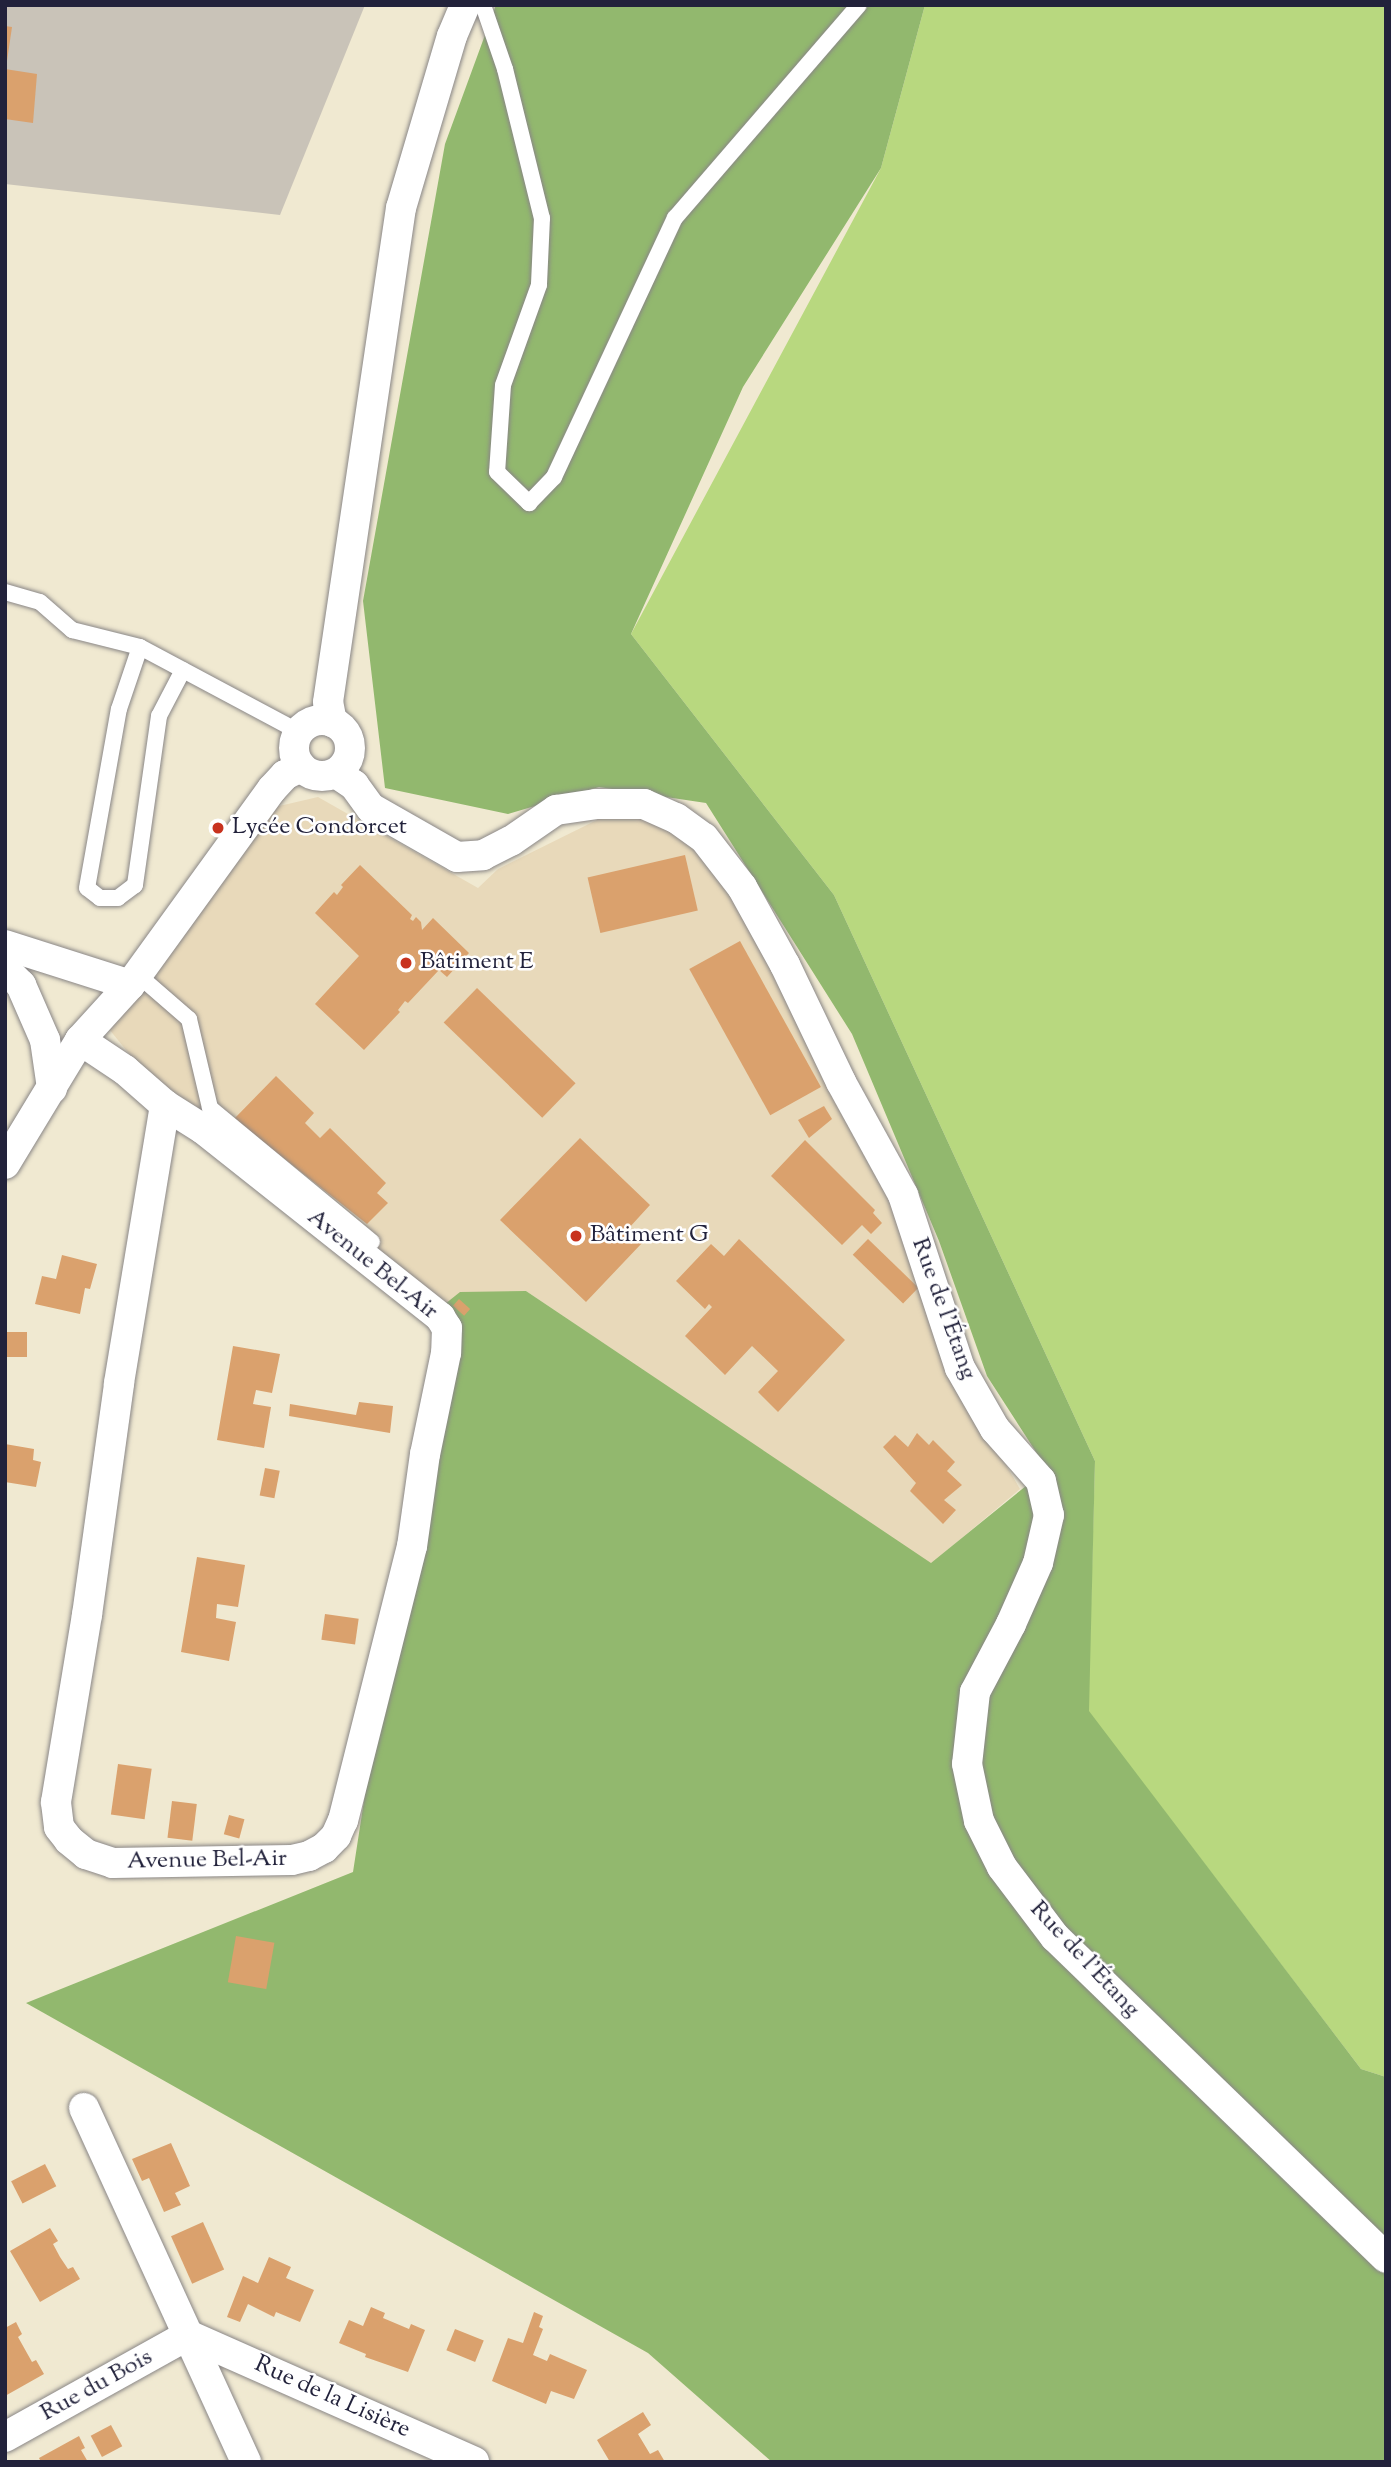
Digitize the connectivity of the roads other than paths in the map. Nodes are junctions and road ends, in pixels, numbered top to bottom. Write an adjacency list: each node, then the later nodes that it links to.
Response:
1 (465, 5): 7 (street)
2 (483, 5): 3 (lane)
3 (859, 5)
4 (5, 592): 5 (lane)
5 (141, 647): 6 (lane); 6 (lane)
6 (183, 670): 8 (lane)
7 (332, 722): 8 (street); 10 (street)
8 (299, 732): 9 (street)
9 (301, 767): 10 (street); 13 (street)
10 (336, 773): 20 (street, Rue de l'Étang)
11 (5, 945): 13 (street)
12 (5, 969): 15 (street)
13 (134, 979): 14 (street); 18 (lane)
14 (80, 1040): 15 (street); 16 (street, Avenue Bel-Air)
15 (52, 1088): 17 (street)
16 (165, 1105): 16 (street, Avenue Bel-Air)
17 (5, 1164)
18 (372, 1242)
19 (83, 2108): 21 (street)
20 (1386, 2258)
21 (188, 2335): 22 (street, Rue du Bois); 23 (street); 24 (street, Rue de la Lisière)
22 (5, 2437)
23 (246, 2462)
24 (474, 2462)

